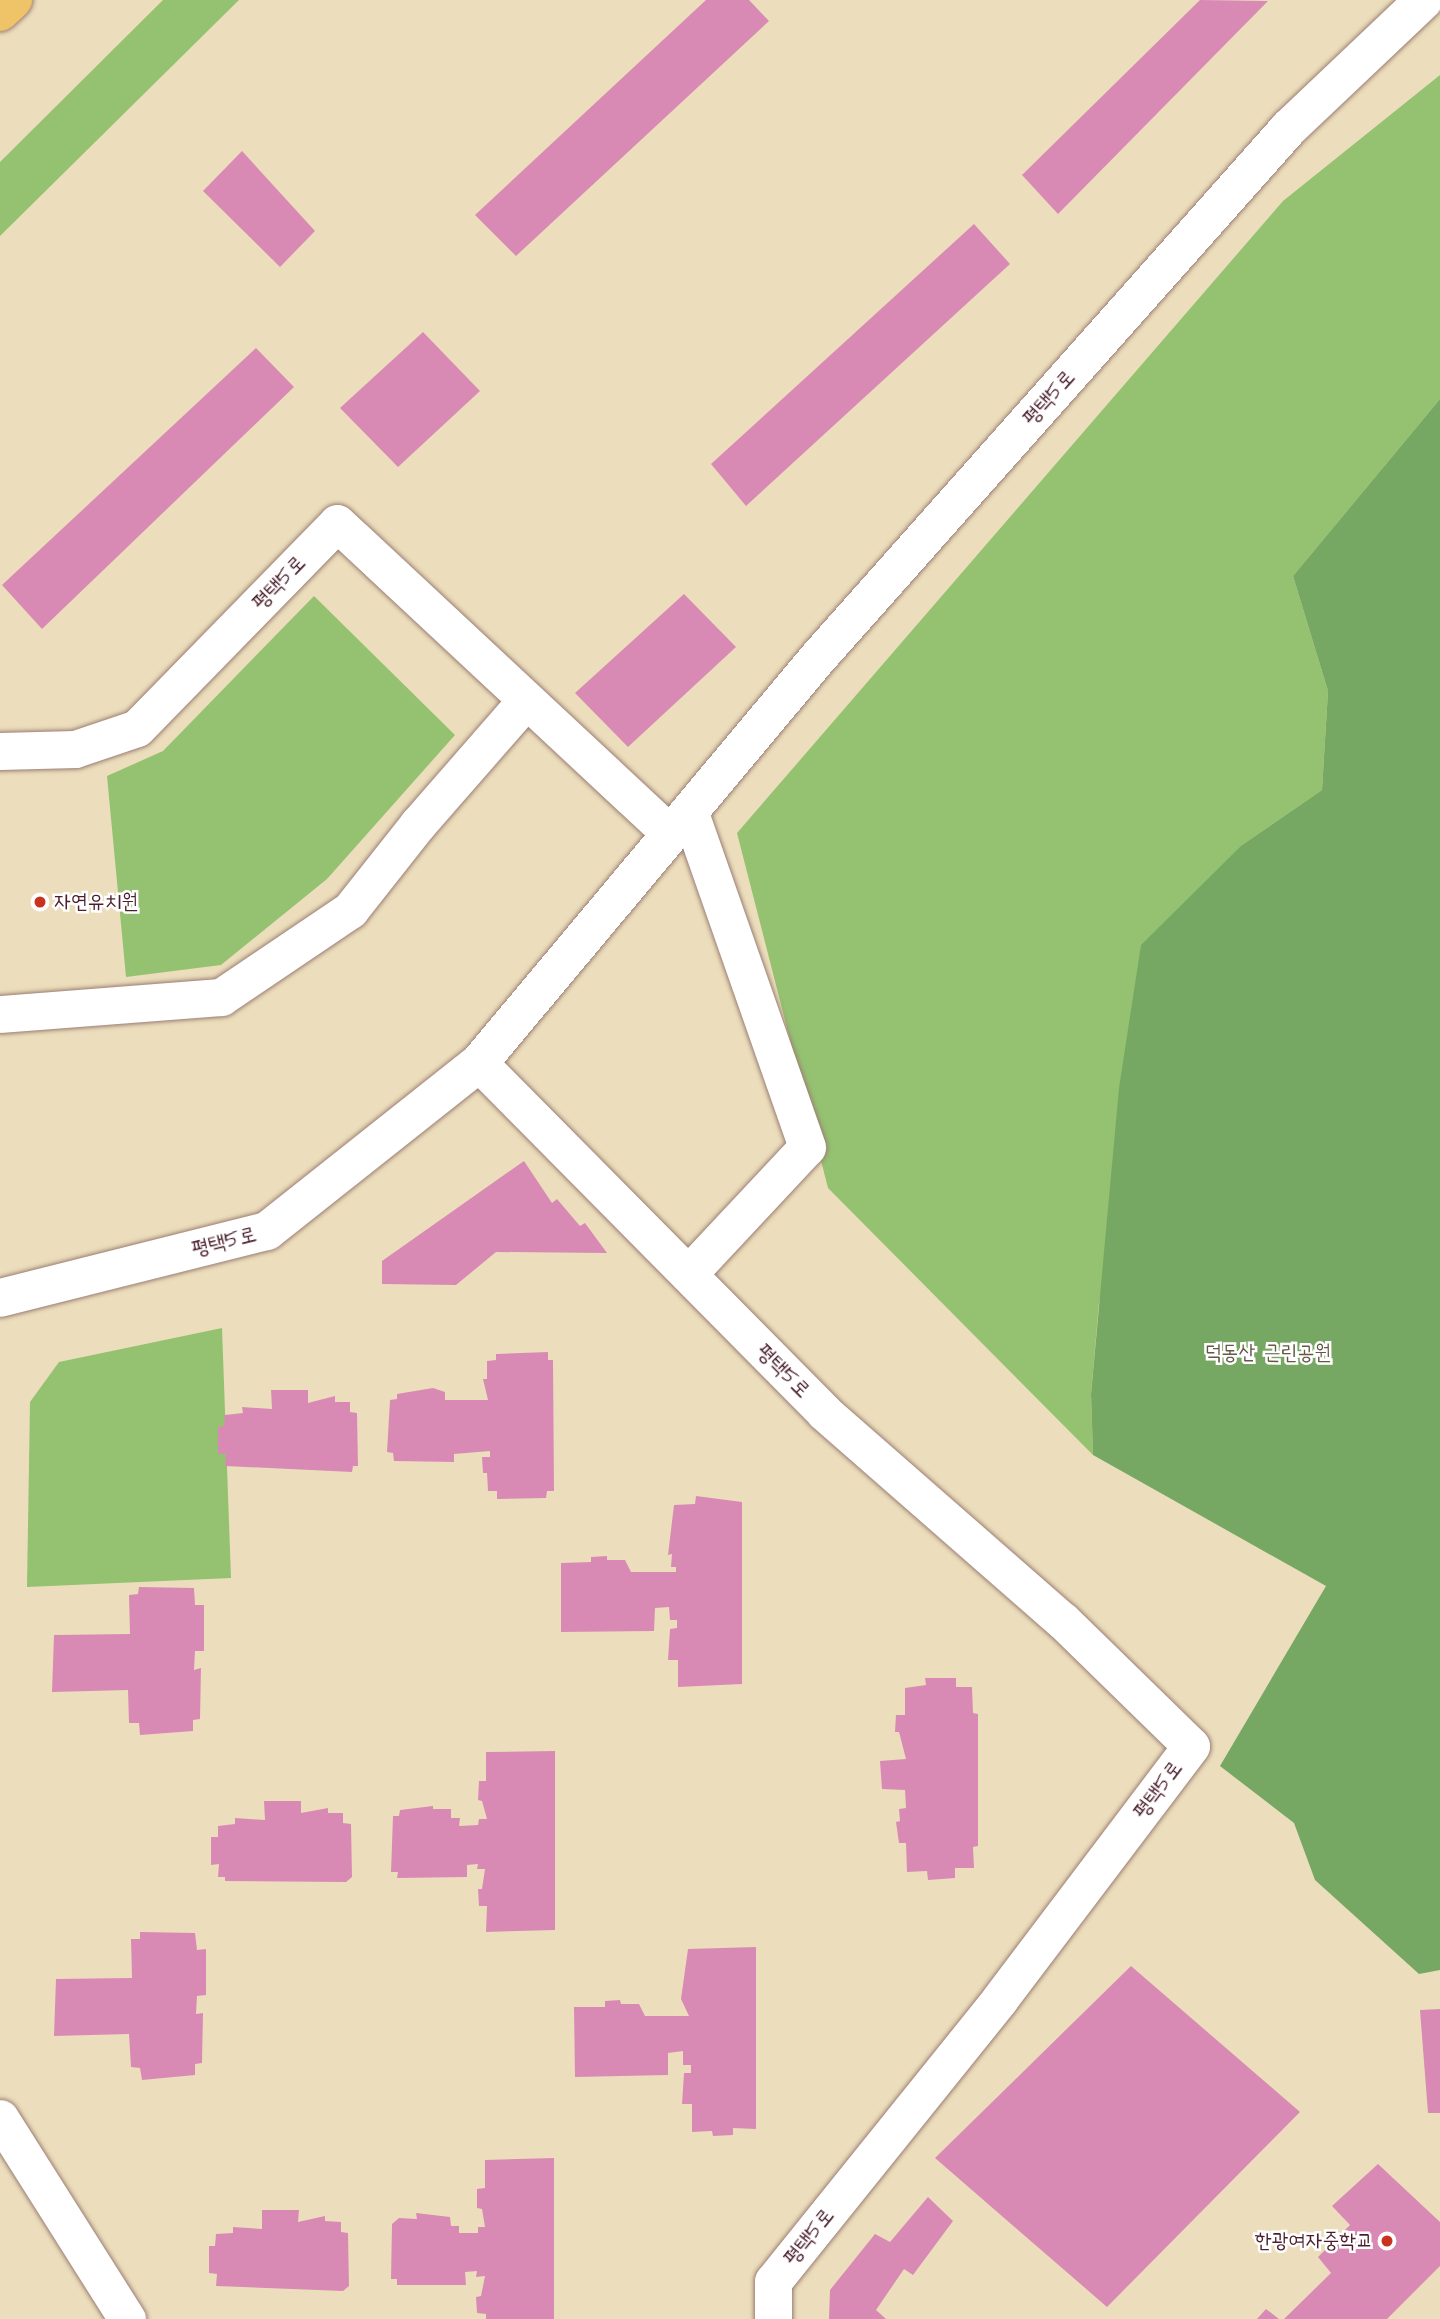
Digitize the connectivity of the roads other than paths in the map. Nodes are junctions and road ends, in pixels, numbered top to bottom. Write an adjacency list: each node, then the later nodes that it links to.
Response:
1 (13, 0): 3 (main road)
2 (1424, 0): 6 (street, 평택5로)
3 (0, 12)
4 (526, 700): 5 (street, 평택5로); 6 (street, 평택5로); 7 (street)
5 (0, 751)
6 (681, 823): 8 (street, 평택5로); 9 (street, 평택5로)
7 (0, 1014)
8 (479, 1063): 9 (street, 평택5로); 10 (street, 평택5로)
9 (690, 1272): 13 (street, 평택5로)
10 (0, 1298)
11 (0, 2119): 12 (street)
12 (127, 2319)
13 (774, 2319)

